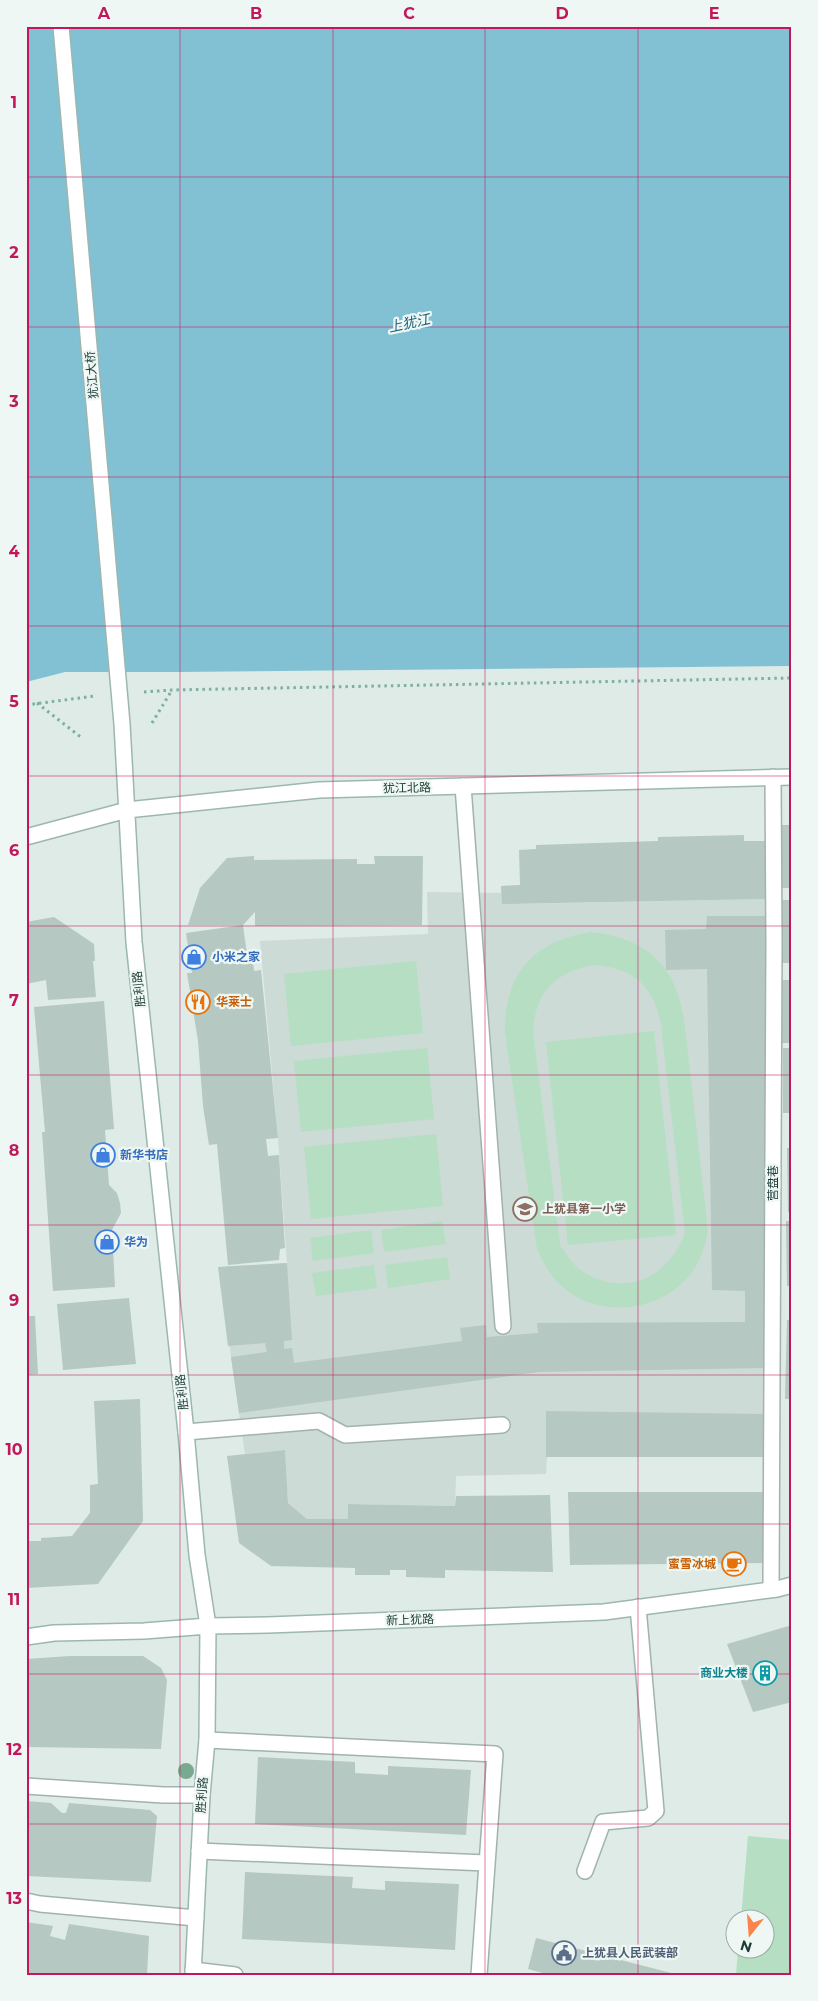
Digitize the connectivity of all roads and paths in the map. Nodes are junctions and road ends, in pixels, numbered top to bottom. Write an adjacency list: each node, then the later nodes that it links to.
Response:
1 (61, 26): 11 (street, 犹江大桥)
2 (792, 678): 6 (path)
3 (84, 697): 4 (path)
4 (37, 703): 5 (path); 7 (path)
5 (26, 705)
6 (152, 723)
7 (82, 738)
8 (792, 777): 9 (street, 犹江北路)
9 (773, 778): 10 (street, 犹江北路); 17 (street, 营盘巷)
10 (463, 786): 11 (street, 犹江北路); 13 (street)
11 (127, 810): 12 (street, 犹江北路); 15 (street, 胜利路)
12 (26, 837)
13 (503, 1326)
14 (502, 1425): 15 (street)
15 (186, 1432): 19 (street, 胜利路)
16 (792, 1585): 17 (street, 新上犹路)
17 (772, 1589): 18 (street, 新上犹路)
18 (638, 1607): 19 (street, 新上犹路); 26 (street)
19 (208, 1626): 20 (street, 新上犹路); 21 (street, 胜利路)
20 (26, 1637)
21 (207, 1740): 23 (street, 胜利路); 25 (street)
22 (26, 1786): 23 (street)
23 (202, 1795): 24 (street, 胜利路)
24 (199, 1851): 25 (street); 28 (street, 胜利路)
25 (486, 1863): 31 (street)
26 (585, 1871)
27 (26, 1901): 28 (street)
28 (196, 1918): 29 (street, 胜利路)
29 (193, 1972): 30 (street)
30 (235, 1975)
31 (479, 1975)

